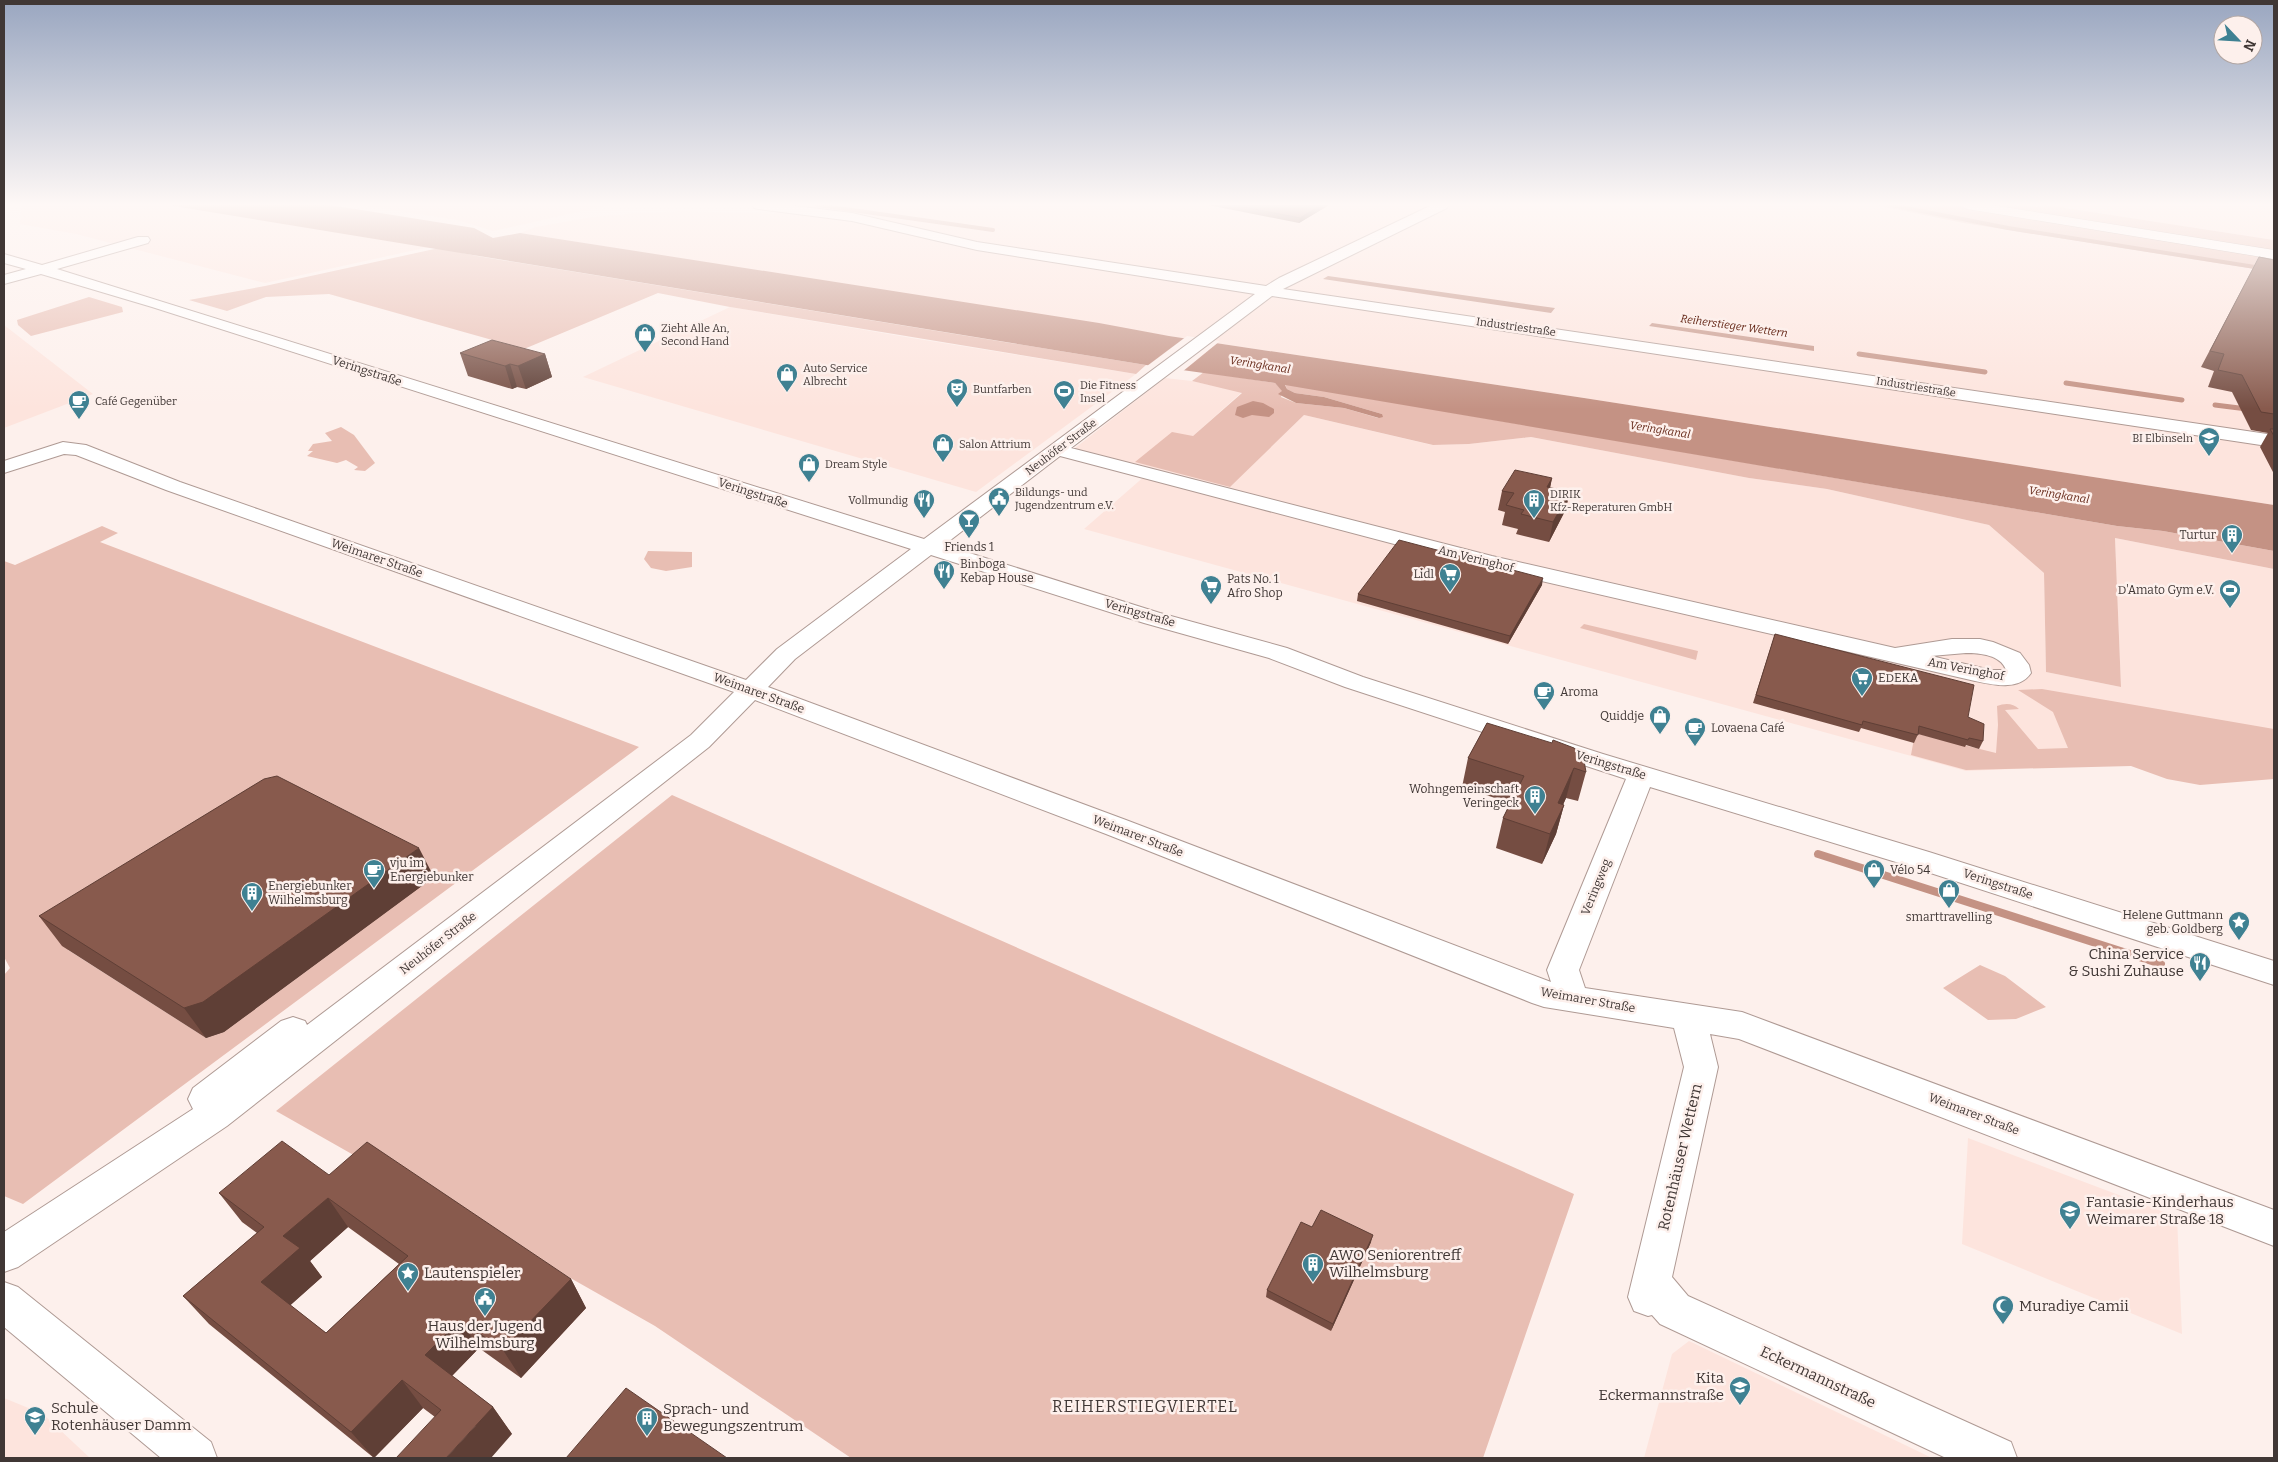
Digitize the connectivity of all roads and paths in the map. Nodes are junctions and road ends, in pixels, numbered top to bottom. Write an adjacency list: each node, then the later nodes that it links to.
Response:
1 (26, 273): 5 (street)
2 (60, 273): 10 (street, Veringstraße)
3 (1152, 273): 6 (street, Industriestraße)
4 (1303, 273): 6 (street, Neuhöfer Straße)
5 (4, 280)
6 (1269, 290): 7 (street, Industriestraße); 8 (street, Neuhöfer Straße)
7 (2274, 441)
8 (1058, 450): 10 (street, Neuhöfer Straße); 11 (street, Am Veringhof)
9 (4, 467): 12 (street, Weimarer Straße)
10 (928, 548): 12 (street, Neuhöfer Straße); 13 (street, Veringstraße)
11 (1898, 655)
12 (750, 689): 15 (street, Weimarer Straße); 18 (street, Neuhöfer Straße)
13 (1641, 775): 14 (street, Veringstraße); 15 (street, Veringweg)
14 (2274, 974)
15 (1573, 999): 16 (street, Weimarer Straße)
16 (1688, 1016): 17 (street, Weimarer Straße); 19 (street, Rotenhäuser Wettern)
17 (2274, 1228)
18 (4, 1254)
19 (1650, 1290): 22 (street, Eckermannstraße)
20 (4, 1301): 21 (street)
21 (195, 1458)
22 (1995, 1458)

